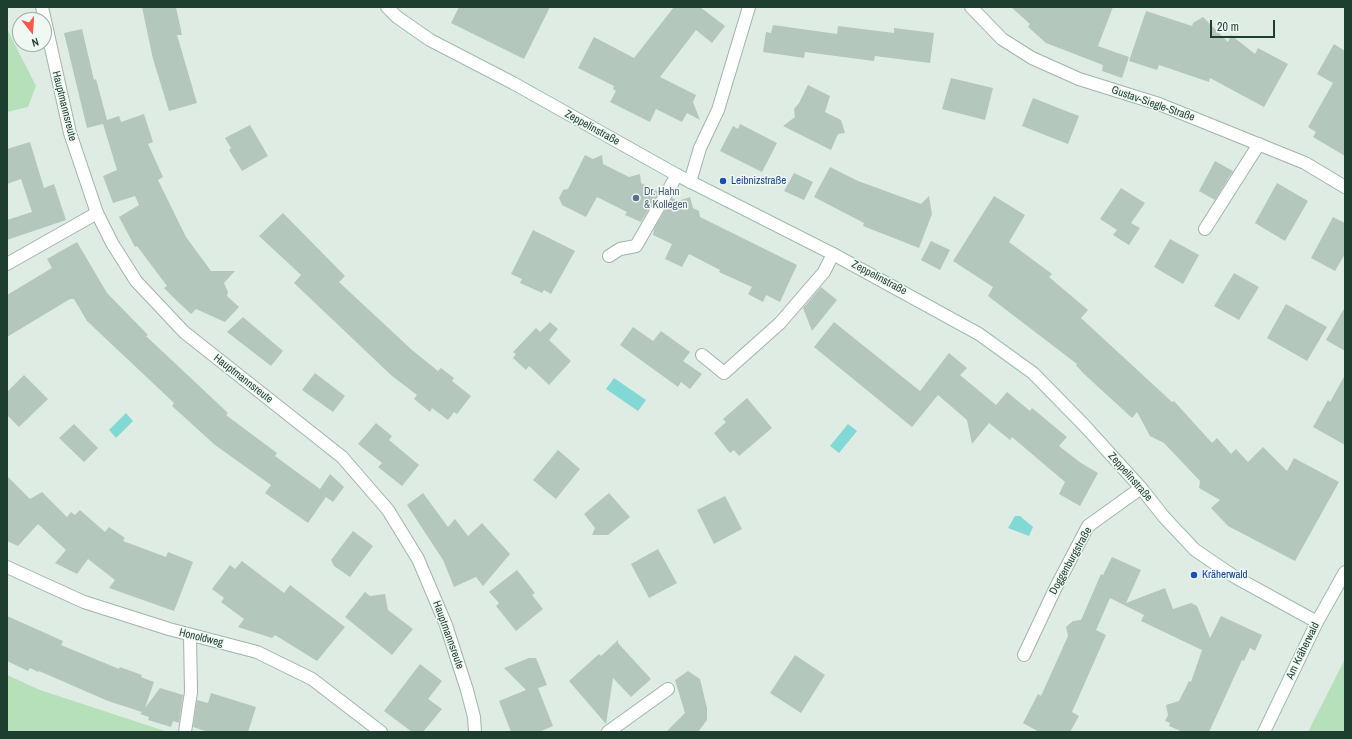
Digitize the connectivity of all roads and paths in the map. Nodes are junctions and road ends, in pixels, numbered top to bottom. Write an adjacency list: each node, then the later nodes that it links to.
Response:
1 (42, 7): 9 (street, Hauptmannsreute)
2 (387, 7): 6 (street, Zeppelinstraße)
3 (971, 7): 5 (street, Gustav-Siegle-Straße)
4 (746, 8): 7 (street)
5 (1259, 144): 8 (street, Gustav-Siegle-Straße); 10 (street)
6 (677, 175): 7 (street, Zeppelinstraße); 12 (street)
7 (690, 182): 11 (street, Zeppelinstraße)
8 (1345, 187)
9 (97, 213): 13 (street); 24 (street, Hauptmannsreute)
10 (1205, 229)
11 (833, 254): 14 (street); 15 (street, Zeppelinstraße)
12 (608, 256)
13 (7, 264)
14 (702, 355)
15 (1141, 488): 18 (street, Zeppelinstraße); 20 (street, Doggenburgstraße)
16 (7, 567): 19 (street, Honoldweg)
17 (1345, 572): 18 (street, Am Kräherwald)
18 (1317, 622): 26 (street, Am Kräherwald)
19 (190, 635): 22 (street); 23 (street, Honoldweg)
20 (1024, 654)
21 (668, 689): 25 (street)
22 (185, 732)
23 (381, 732)
24 (475, 732)
25 (608, 732)
26 (1264, 732)

